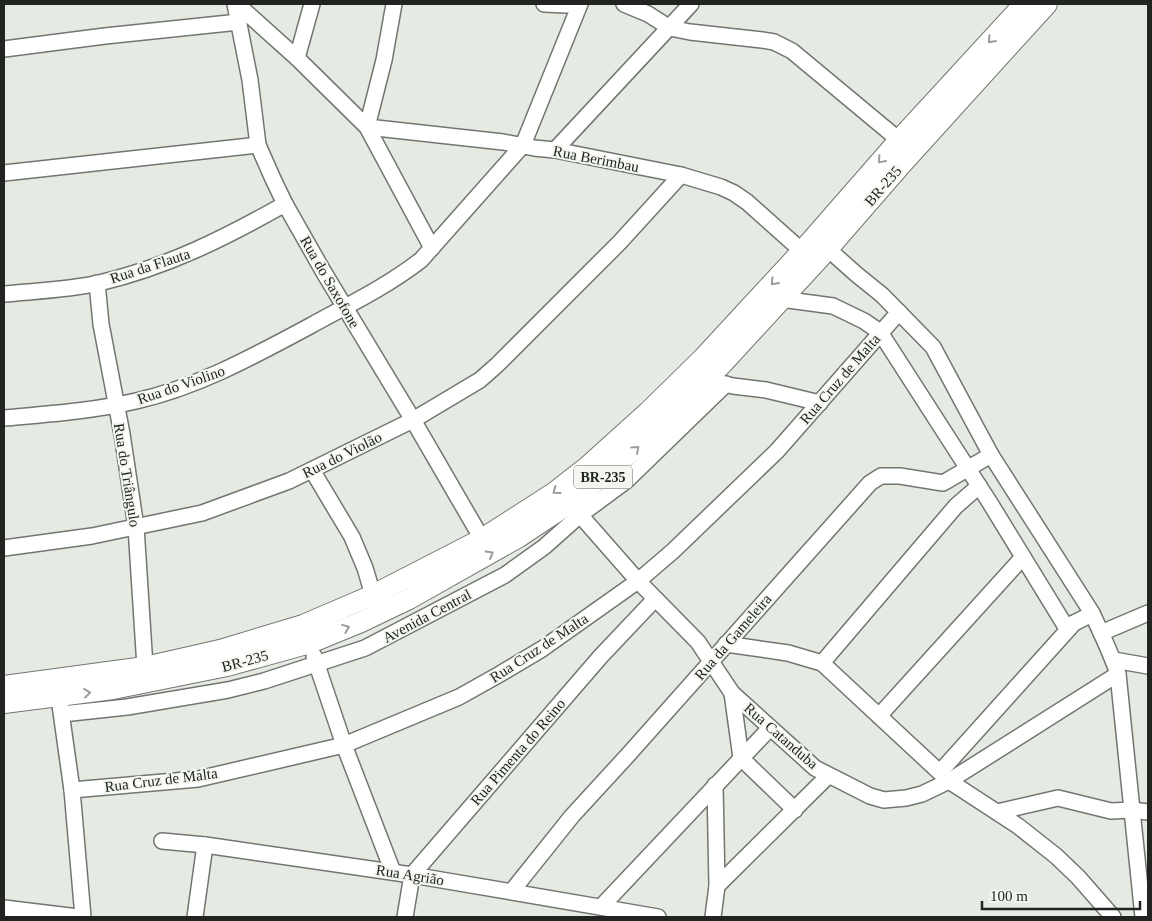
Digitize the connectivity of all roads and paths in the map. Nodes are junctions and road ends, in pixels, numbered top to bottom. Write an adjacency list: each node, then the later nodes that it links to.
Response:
1 (236, 4): 11 (street, Rua do Saxofone); 14 (street)
2 (312, 4): 14 (street)
3 (394, 4): 15 (street)
4 (544, 4): 5 (street)
5 (576, 4)
6 (580, 4): 18 (street, Rua do Violino)
7 (624, 4): 12 (street)
8 (691, 4): 12 (street)
9 (1024, 4): 16 (main road, BR-235 / BR-235, one-way to 16)
10 (1047, 4): 24 (main road, BR-235 / BR-235)
11 (238, 22): 13 (street); 17 (street, Rua do Saxofone)
12 (670, 28): 16 (street); 19 (street)
13 (4, 49)
14 (297, 58): 15 (street)
15 (367, 127): 18 (street, Rua Berimbau); 23 (street)
16 (899, 140): 25 (main road, BR-235 / BR-235, one-way to 25)
17 (258, 145): 20 (street); 22 (street, Rua do Saxofone)
18 (523, 145): 19 (street, Rua Berimbau); 23 (street, Rua do Violino)
19 (555, 150): 21 (street, Rua Berimbau)
20 (4, 173)
21 (681, 175): 25 (street, Rua Berimbau); 37 (street, Rua do Violão)
22 (285, 204): 26 (street, Rua da Flauta); 29 (street, Rua do Saxofone)
23 (432, 248): 29 (street, Rua do Violino)
24 (828, 250): 28 (main road, BR-235 / BR-235); 30 (street)
25 (802, 251): 41 (main road, BR-235 / BR-235, one-way to 41)
26 (96, 283): 27 (street, Rua da Flauta); 35 (street, Rua do Triângulo)
27 (4, 294)
28 (781, 299): 31 (street); 32 (main road, BR-235 / BR-235)
29 (345, 307): 35 (street, Rua do Violino); 37 (street, Rua do Saxofone)
30 (899, 312): 31 (street, Rua Cruz de Malta); 38 (street)
31 (880, 332): 34 (street, Rua Cruz de Malta); 39 (street)
32 (707, 379): 33 (street); 41 (main road, BR-235 / BR-235, one-way to 32)
33 (726, 384): 34 (street); 43 (street, Avenida Central)
34 (820, 403): 48 (street, Rua Cruz de Malta)
35 (116, 405): 36 (street, Rua do Violino); 44 (street, Rua do Triângulo)
36 (4, 418)
37 (413, 420): 40 (street, Rua do Violão); 45 (street, Rua do Saxofone)
38 (991, 456): 39 (street, Rua da Gameleira); 52 (street)
39 (968, 469): 42 (street); 56 (street, Rua da Gameleira)
40 (312, 470): 44 (street, Rua do Violão); 49 (street)
41 (593, 474): 43 (main road, BR-235 / BR-235); 45 (main road, BR-235 / BR-235, one-way to 45)
42 (979, 486): 47 (street); 58 (street)
43 (575, 509): 48 (street, Rua Catanduba); 55 (main road, BR-235 / BR-235, one-way to 43); 59 (street, Avenida Central)
44 (136, 527): 46 (street, Rua do Violão); 61 (street, Rua do Triângulo)
45 (482, 539): 49 (main road, BR-235 / BR-235)
46 (4, 548)
47 (1023, 557): 53 (street); 67 (street)
48 (638, 581): 50 (street, Rua Catanduba); 69 (street, Rua Cruz de Malta)
49 (373, 595): 61 (main road, BR-235 / BR-235)
50 (655, 599): 57 (street, Rua Catanduba); 82 (street, Rua Pimenta do Reino)
51 (1148, 613): 54 (street)
52 (1092, 614): 53 (street); 54 (street)
53 (1070, 625): 72 (street)
54 (1101, 633): 62 (street)
55 (310, 643): 59 (street); 66 (main road, BR-235 / BR-235, one-way to 55)
56 (726, 644): 57 (street, Rua da Gameleira); 58 (street)
57 (712, 662): 64 (street, Rua Catanduba); 85 (street, Rua da Gameleira)
58 (822, 663): 67 (street)
59 (317, 664): 66 (street, Avenida Central); 69 (street)
60 (1148, 666): 62 (street)
61 (145, 667): 63 (main road, BR-235 / BR-235)
62 (1116, 667): 72 (street, Rua Catanduba); 76 (street)
63 (4, 686)
64 (732, 693): 68 (street, Rua Catanduba); 70 (street)
65 (4, 703): 66 (main road, BR-235 / BR-235)
66 (60, 705): 74 (street)
67 (879, 716): 72 (street)
68 (770, 728): 70 (street); 71 (street, Rua Catanduba)
69 (344, 745): 74 (street, Rua Cruz de Malta); 81 (street)
70 (741, 758): 73 (street); 75 (street)
71 (828, 776): 72 (street, Rua Catanduba); 75 (street)
72 (944, 777): 77 (street)
73 (715, 785): 83 (street); 86 (street)
74 (72, 790): 89 (street)
75 (795, 810): 83 (street)
76 (1132, 810): 77 (street); 78 (street); 84 (street)
77 (997, 812): 94 (street)
78 (1148, 812)
79 (162, 841): 80 (street, Rua Agrião)
80 (205, 845): 81 (street, Rua Agrião); 90 (street)
81 (393, 872): 82 (street, Rua Agrião)
82 (412, 875): 85 (street, Rua Agrião); 91 (street)
83 (717, 886): 93 (street)
84 (1144, 888): 95 (street)
85 (512, 891): 86 (street, Rua Agrião)
86 (601, 907): 92 (street, Rua Agrião)
87 (4, 908): 88 (street)
88 (78, 917)
89 (83, 917)
90 (196, 917)
91 (405, 917)
92 (658, 917)
93 (713, 917)
94 (1113, 917)
95 (1143, 917)

